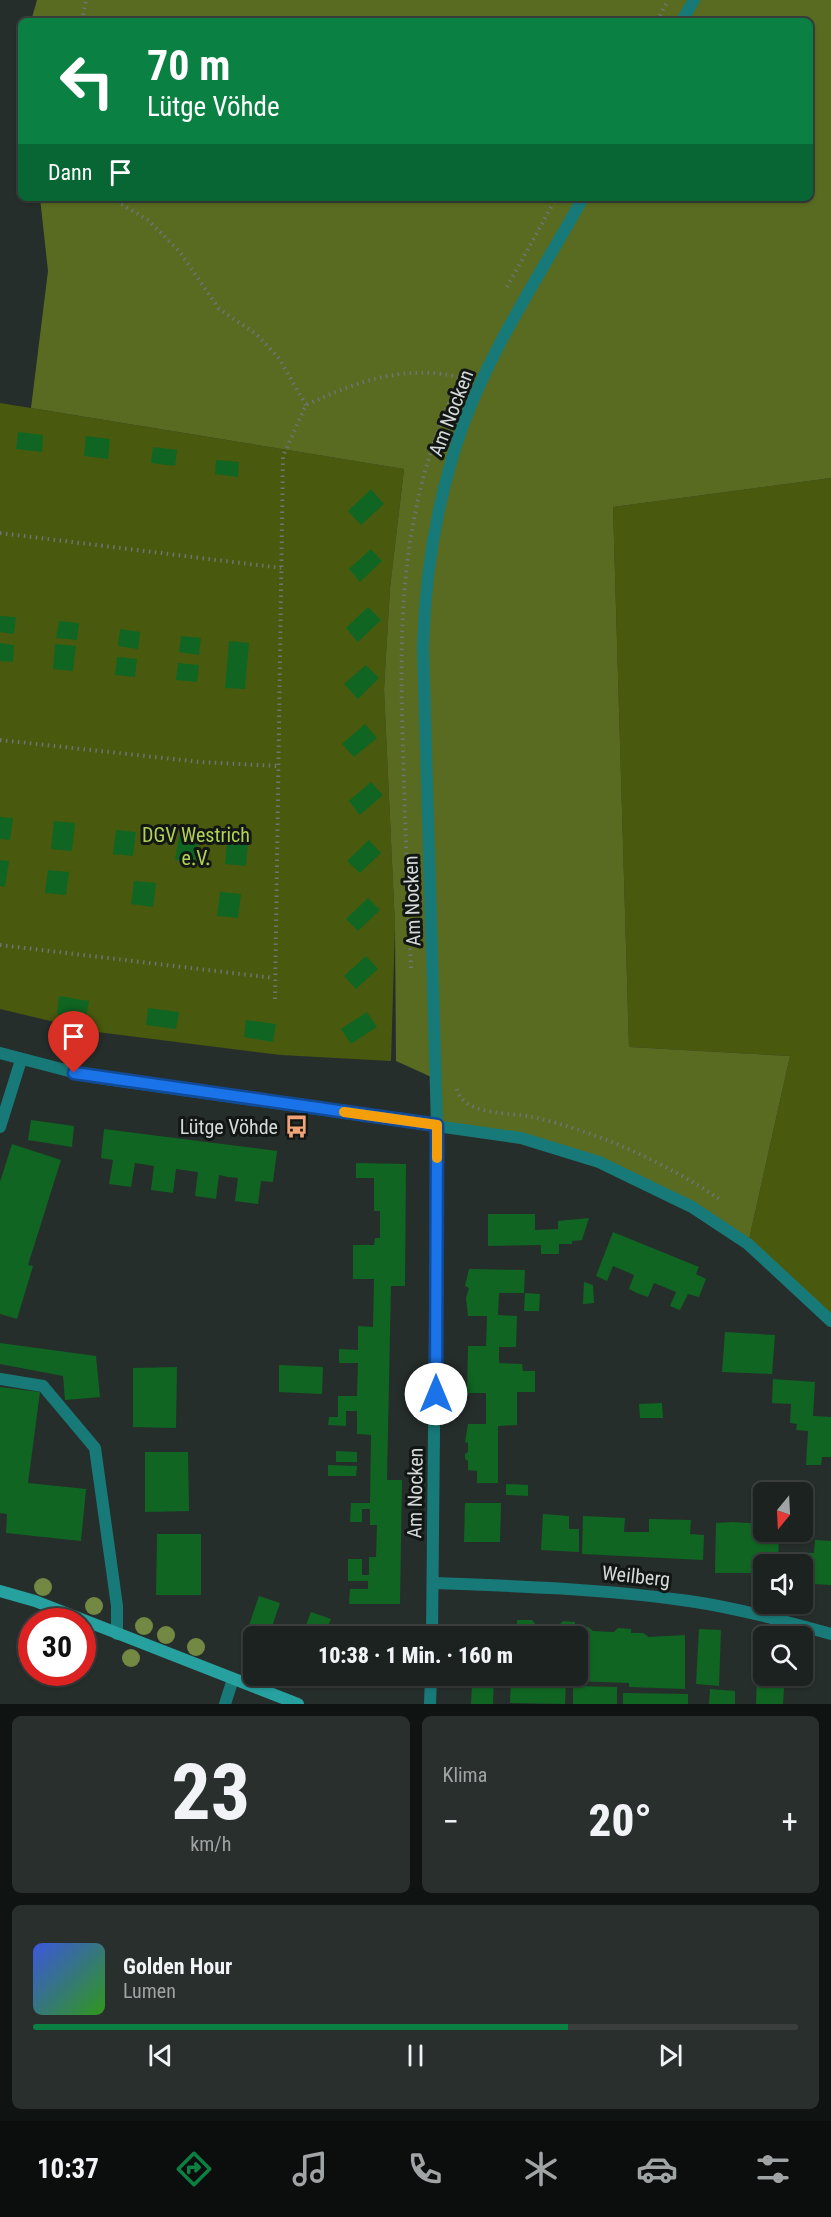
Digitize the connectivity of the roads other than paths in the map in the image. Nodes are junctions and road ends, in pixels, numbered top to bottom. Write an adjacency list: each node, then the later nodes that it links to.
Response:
1 (694, 0): 2 (street)
2 (684, 18)
3 (582, 201): 6 (street, Am Nocken)
4 (0, 1053): 5 (street)
5 (21, 1060): 6 (street); 7 (street)
6 (437, 1125): 8 (street); 10 (street, Am Nocken)
7 (0, 1127)
8 (831, 1321)
9 (0, 1379): 13 (street)
10 (434, 1583): 12 (street, Am Nocken); 14 (street, Weilberg)
11 (0, 1591): 13 (main road)
12 (432, 1626)
13 (117, 1634): 15 (main road)
14 (831, 1634)
15 (233, 1679): 17 (street); 18 (main road)
16 (431, 1686): 19 (street)
17 (225, 1704)
18 (298, 1704)
19 (430, 1704)

